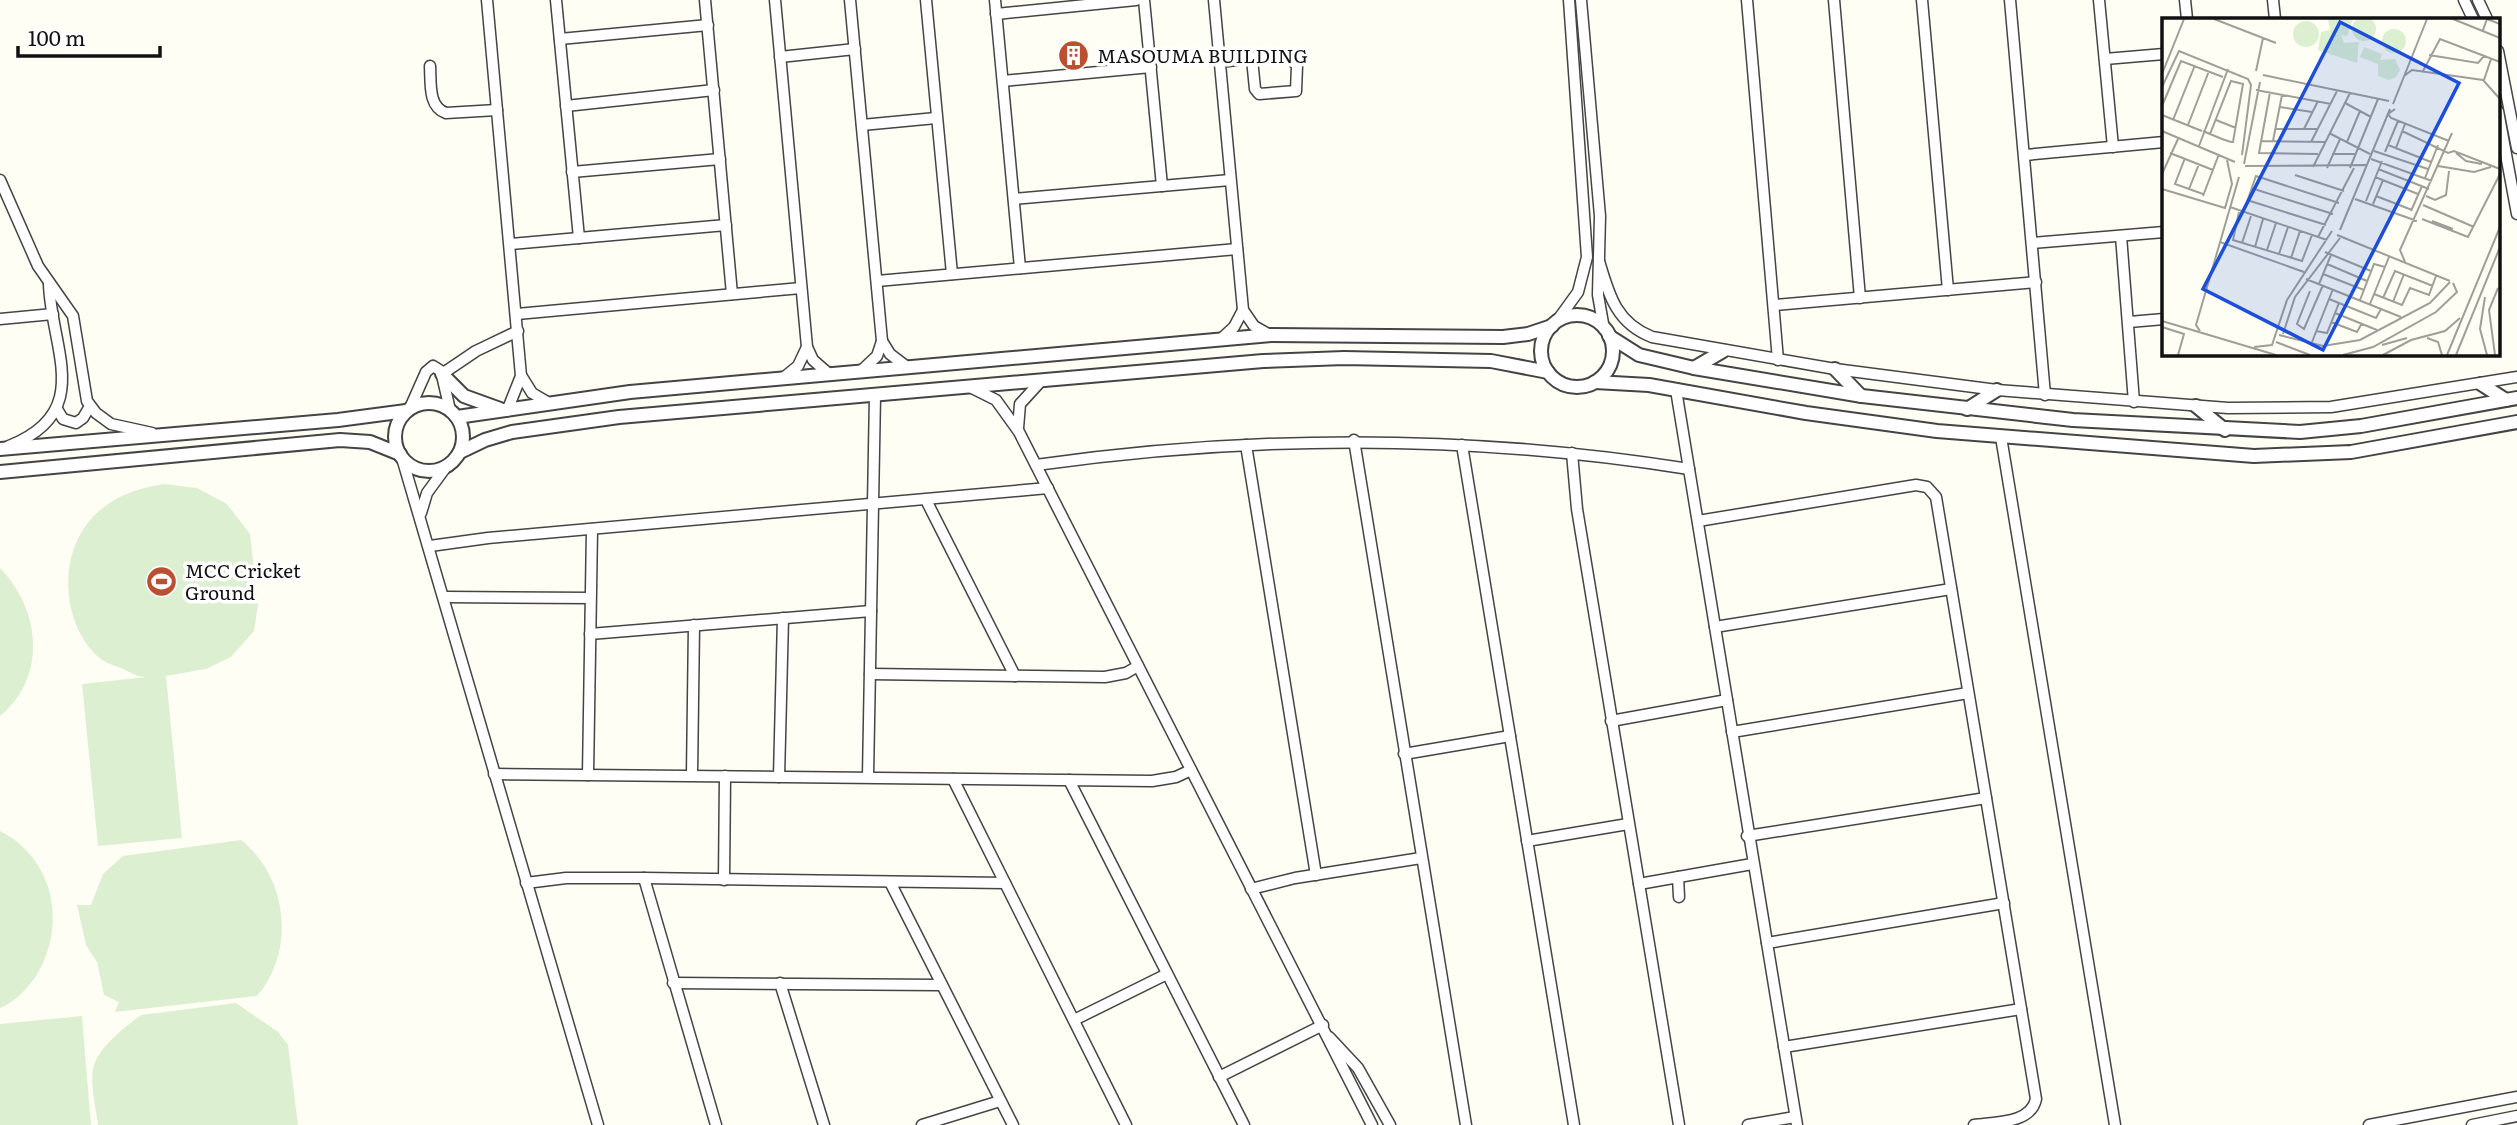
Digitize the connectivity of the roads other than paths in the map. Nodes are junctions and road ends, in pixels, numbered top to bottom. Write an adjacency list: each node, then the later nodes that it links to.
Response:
1 (486, 0): 41 (street)
2 (556, 0): 28 (street)
3 (705, 0): 27 (street)
4 (775, 0): 31 (street)
5 (850, 0): 29 (street)
6 (926, 0): 42 (street)
7 (995, 0): 22 (street)
8 (1136, 0): 22 (street)
9 (1144, 0): 37 (street)
10 (1214, 0): 35 (street)
11 (1569, 0): 80 (street)
12 (1581, 0): 63 (street)
13 (1747, 0): 73 (street)
14 (1834, 0): 72 (street)
15 (1922, 0): 70 (street)
16 (2010, 0): 48 (street)
17 (2099, 0): 33 (street)
18 (2185, 0): 23 (street)
19 (2273, 0): 24 (street)
20 (2464, 0): 25 (street)
21 (2478, 0): 26 (street)
22 (996, 13): 38 (street)
23 (2187, 18)
24 (2275, 18)
25 (2473, 18)
26 (2487, 18)
27 (708, 25): 28 (street); 39 (street)
28 (560, 39): 40 (street)
29 (855, 49): 31 (street); 44 (street)
30 (2162, 54): 33 (street)
31 (780, 57): 69 (street)
32 (1252, 59): 32 (street); 35 (street)
33 (2105, 59): 46 (street)
34 (2500, 61): 47 (street)
35 (1220, 62): 52 (street)
36 (430, 66): 41 (street)
37 (1150, 67): 38 (street); 53 (street)
38 (1003, 81): 54 (street)
39 (713, 90): 40 (street); 49 (street)
40 (566, 106): 50 (street)
41 (497, 110): 61 (street)
42 (936, 118): 44 (street); 65 (street)
43 (2500, 123): 55 (street)
44 (862, 125): 66 (street)
45 (2162, 142): 46 (street)
46 (2113, 147): 48 (street)
47 (2517, 148)
48 (2025, 155): 60 (street)
49 (720, 159): 50 (street); 56 (street)
50 (572, 172): 59 (street)
51 (0, 180): 68 (street)
52 (1230, 180): 53 (street); 62 (street)
53 (1162, 186): 54 (street)
54 (1014, 199): 64 (street)
55 (2517, 214)
56 (726, 225): 59 (street); 71 (street)
57 (2162, 232): 58 (street)
58 (2121, 236): 60 (street); 79 (street)
59 (579, 238): 61 (street)
60 (2032, 243): 67 (street)
61 (511, 244): 76 (street)
62 (1237, 249): 64 (street); 74 (street)
63 (1599, 261): 82 (street); 87 (street)
64 (1020, 268): 65 (street)
65 (952, 274): 66 (street)
66 (877, 281): 85 (street)
67 (2036, 282): 70 (street); 106 (street)
68 (49, 284): 75 (street); 111 (street)
69 (802, 288): 71 (street); 86 (street)
70 (1948, 290): 72 (street)
71 (732, 294): 76 (street)
72 (1860, 298): 73 (street)
73 (1775, 305): 88 (street)
74 (1243, 310): 83 (street); 84 (street)
75 (53, 314): 77 (street); 113 (street)
76 (517, 314): 81 (street)
77 (0, 319)
78 (2162, 319): 79 (street)
79 (2129, 322): 109 (street)
80 (1555, 323): 82 (street); 83 (street); 93 (street)
81 (517, 331): 94 (street); 96 (street)
82 (1607, 332): 90 (street); 100 (street)
83 (1271, 335): 84 (street)
84 (1219, 340): 89 (street)
85 (882, 341): 89 (street); 92 (street)
86 (807, 347): 95 (street); 98 (street)
87 (1723, 351): 88 (street); 90 (street)
88 (1778, 360): 91 (street)
89 (907, 367): 92 (street)
90 (1694, 368): 107 (street)
91 (1835, 369): 104 (street); 107 (street)
92 (860, 371): 95 (street)
93 (1548, 372): 99 (street); 100 (street)
94 (442, 374): 114 (street); 116 (street); 117 (street)
95 (829, 374): 98 (street)
96 (522, 376): 110 (street); 116 (street)
97 (2517, 377): 101 (street)
98 (781, 379): 110 (street)
99 (1041, 381): 102 (street); 120 (street)
100 (1595, 382): 103 (street)
101 (2481, 384): 108 (street); 112 (street)
102 (968, 387): 105 (street); 120 (street)
103 (1676, 390): 122 (street); 132 (street)
104 (1997, 390): 106 (street); 115 (street)
105 (875, 395): 127 (street); 136 (street)
106 (2045, 395): 109 (street)
107 (1862, 396): 115 (street)
108 (2512, 399): 119 (street)
109 (2134, 402): 112 (street)
110 (549, 403): 116 (street)
111 (90, 406): 113 (street); 121 (street)
112 (2196, 406): 119 (street)
113 (57, 409): 126 (street)
114 (408, 409): 117 (street); 121 (street); 129 (street)
115 (1967, 409): 119 (street)
116 (507, 411): 117 (street)
117 (454, 413): 127 (street)
118 (2517, 422): 122 (street)
119 (2225, 430)
120 (1019, 432): 130 (street)
121 (157, 434): 126 (street)
122 (2001, 437): 213 (street)
123 (1354, 440): 124 (street); 125 (street); 157 (street)
124 (1246, 445): 130 (street); 173 (street)
125 (1462, 445): 128 (street); 156 (street)
126 (1, 449)
127 (460, 452): 131 (street)
128 (1572, 453): 132 (street); 154 (street)
129 (401, 456): 131 (street); 133 (street); 137 (street)
130 (1036, 465): 134 (street)
131 (446, 467): 137 (street)
132 (1689, 469): 138 (street)
133 (0, 472)
134 (1048, 488): 135 (street); 149 (street)
135 (926, 500): 136 (street); 151 (street)
136 (872, 504): 139 (street); 144 (street)
137 (421, 513): 140 (street)
138 (1698, 522): 141 (street); 147 (street)
139 (592, 529): 140 (street); 143 (street)
140 (430, 546): 142 (street)
141 (1951, 589): 147 (street); 152 (street)
142 (445, 597): 143 (street); 159 (street)
143 (590, 598): 148 (street)
144 (871, 611): 145 (street); 150 (street)
145 (783, 618): 146 (street); 163 (street)
146 (694, 625): 148 (street); 161 (street)
147 (1715, 626): 153 (street)
148 (590, 634): 160 (street)
149 (1138, 666): 151 (street); 158 (street)
150 (870, 674): 151 (street); 164 (street)
151 (1015, 676)
152 (1968, 693): 155 (street); 167 (street)
153 (1727, 700): 154 (street); 155 (street)
154 (1611, 721): 168 (street)
155 (1732, 732): 169 (street)
156 (1510, 736): 157 (street); 170 (street)
157 (1404, 754): 171 (street)
158 (1191, 770): 166 (street); 181 (street)
159 (494, 774): 160 (street); 178 (street)
160 (588, 775): 161 (street)
161 (692, 775): 162 (street)
162 (725, 776): 163 (street); 176 (street)
163 (779, 777): 164 (street)
164 (868, 777): 165 (street)
165 (953, 779): 166 (street); 179 (street)
166 (1069, 780): 185 (street)
167 (1986, 798): 169 (street); 183 (street)
168 (1628, 824): 170 (street); 180 (street)
169 (1747, 836): 172 (street)
170 (1527, 841): 209 (street)
171 (1421, 858): 173 (street); 208 (street)
172 (1752, 864): 174 (street); 184 (street)
173 (1316, 875): 181 (street)
174 (1678, 877): 180 (street); 182 (street)
175 (643, 878): 176 (street); 178 (street); 186 (street)
176 (724, 880): 177 (street)
177 (890, 882): 179 (street); 188 (street)
178 (526, 883): 199 (street)
179 (1005, 883): 190 (street)
180 (1639, 884): 210 (street)
181 (1251, 889): 191 (street)
182 (1679, 897)
183 (2004, 903): 184 (street); 189 (street)
184 (1767, 943): 193 (street)
185 (1167, 974): 190 (street); 194 (street)
186 (673, 983): 187 (street); 200 (street)
187 (780, 984): 188 (street); 201 (street)
188 (940, 985): 196 (street)
189 (2021, 1009): 193 (street); 212 (street)
190 (1074, 1020): 204 (street)
191 (1323, 1025): 192 (street); 194 (street)
192 (1329, 1037): 206 (street); 207 (street)
193 (1784, 1047): 198 (street)
194 (1219, 1077): 205 (street)
195 (2517, 1097): 214 (street)
196 (1000, 1101): 202 (street); 203 (street)
197 (2517, 1116): 215 (street)
198 (1796, 1121): 211 (street)
199 (598, 1125)
200 (716, 1125)
201 (824, 1125)
202 (922, 1125)
203 (1013, 1125)
204 (1126, 1125)
205 (1244, 1125)
206 (1372, 1125)
207 (1390, 1125)
208 (1466, 1125)
209 (1574, 1125)
210 (1679, 1125)
211 (1748, 1125)
212 (1974, 1125)
213 (2115, 1125)
214 (2369, 1125)
215 (2472, 1125)

